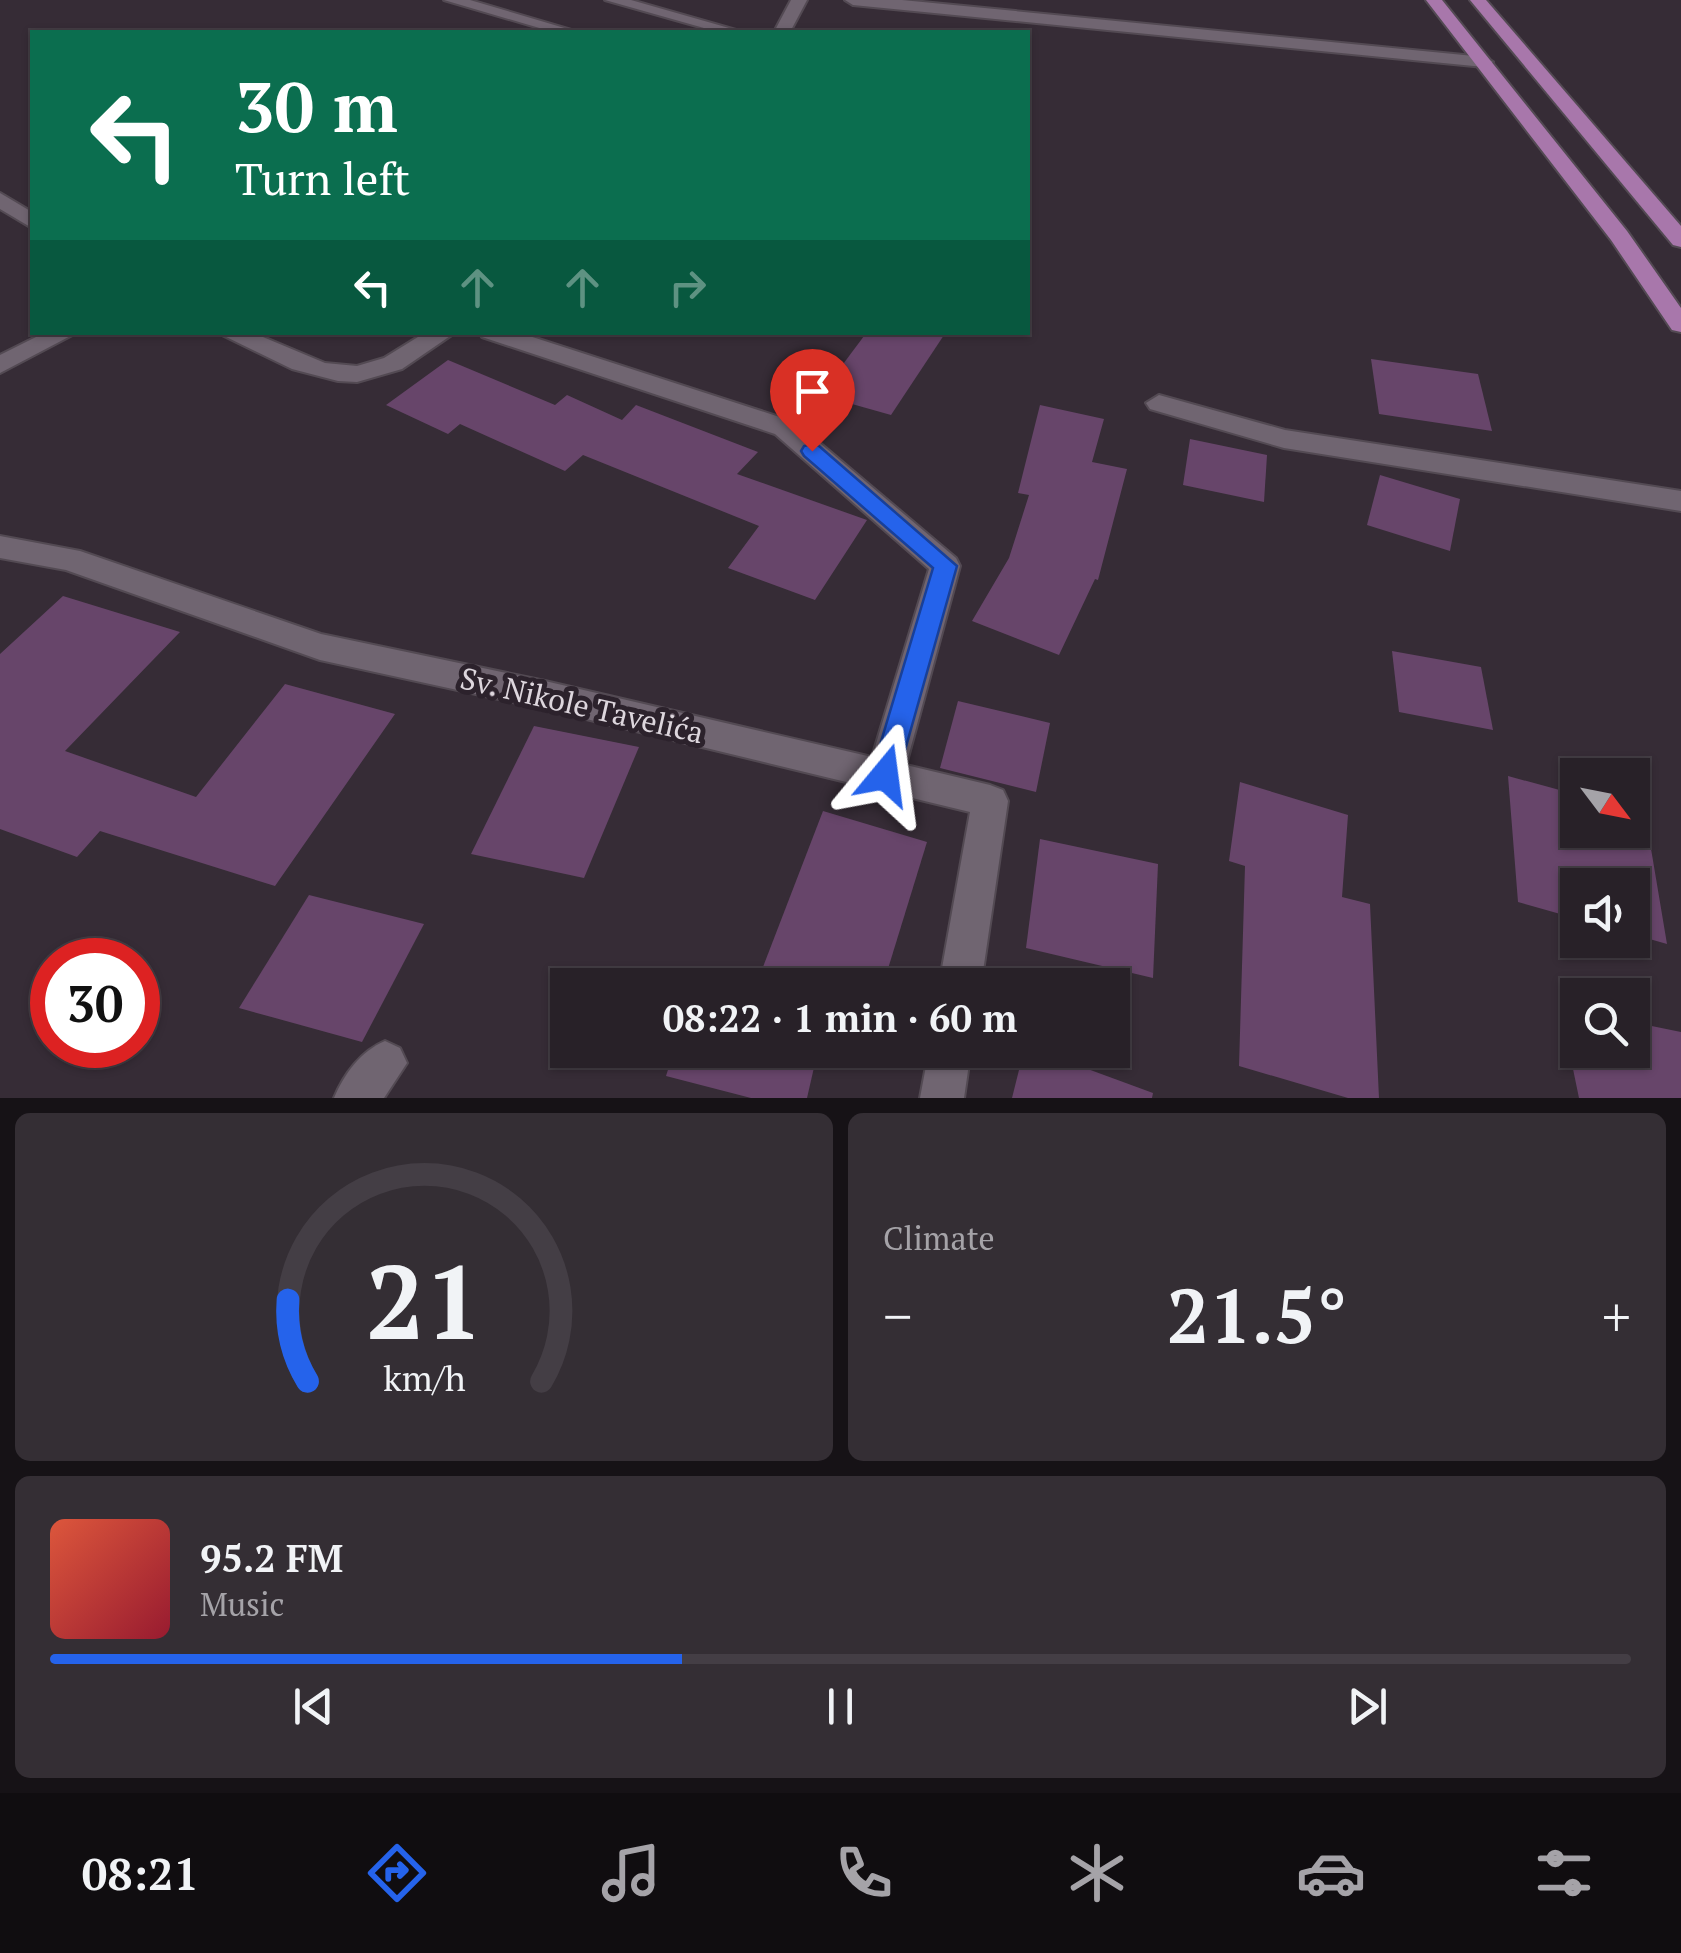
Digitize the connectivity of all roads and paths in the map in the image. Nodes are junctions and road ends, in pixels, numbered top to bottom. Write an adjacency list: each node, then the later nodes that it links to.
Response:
1 (452, 0): 9 (street)
2 (612, 0): 7 (street)
3 (799, 0): 11 (street)
4 (853, 0): 12 (street)
5 (1434, 0): 12 (main road)
6 (1478, 0): 15 (main road)
7 (668, 15): 8 (street); 10 (street)
8 (650, 24)
9 (563, 30)
10 (728, 30)
11 (783, 30)
12 (1484, 62): 16 (main road)
13 (0, 199): 14 (street)
14 (30, 221)
15 (1681, 240)
16 (1681, 325)
17 (60, 335): 21 (street)
18 (237, 335): 19 (street)
19 (439, 335)
20 (500, 335): 25 (street)
21 (0, 365)
22 (1159, 403): 23 (street)
23 (1681, 501)
24 (0, 547): 25 (street, Sv. Nikole Tavelića)
25 (885, 775): 26 (street, Sv. Nikole Tavelića)
26 (963, 968)
27 (385, 1063): 29 (street)
28 (947, 1068): 30 (street)
29 (356, 1098)
30 (942, 1098)

